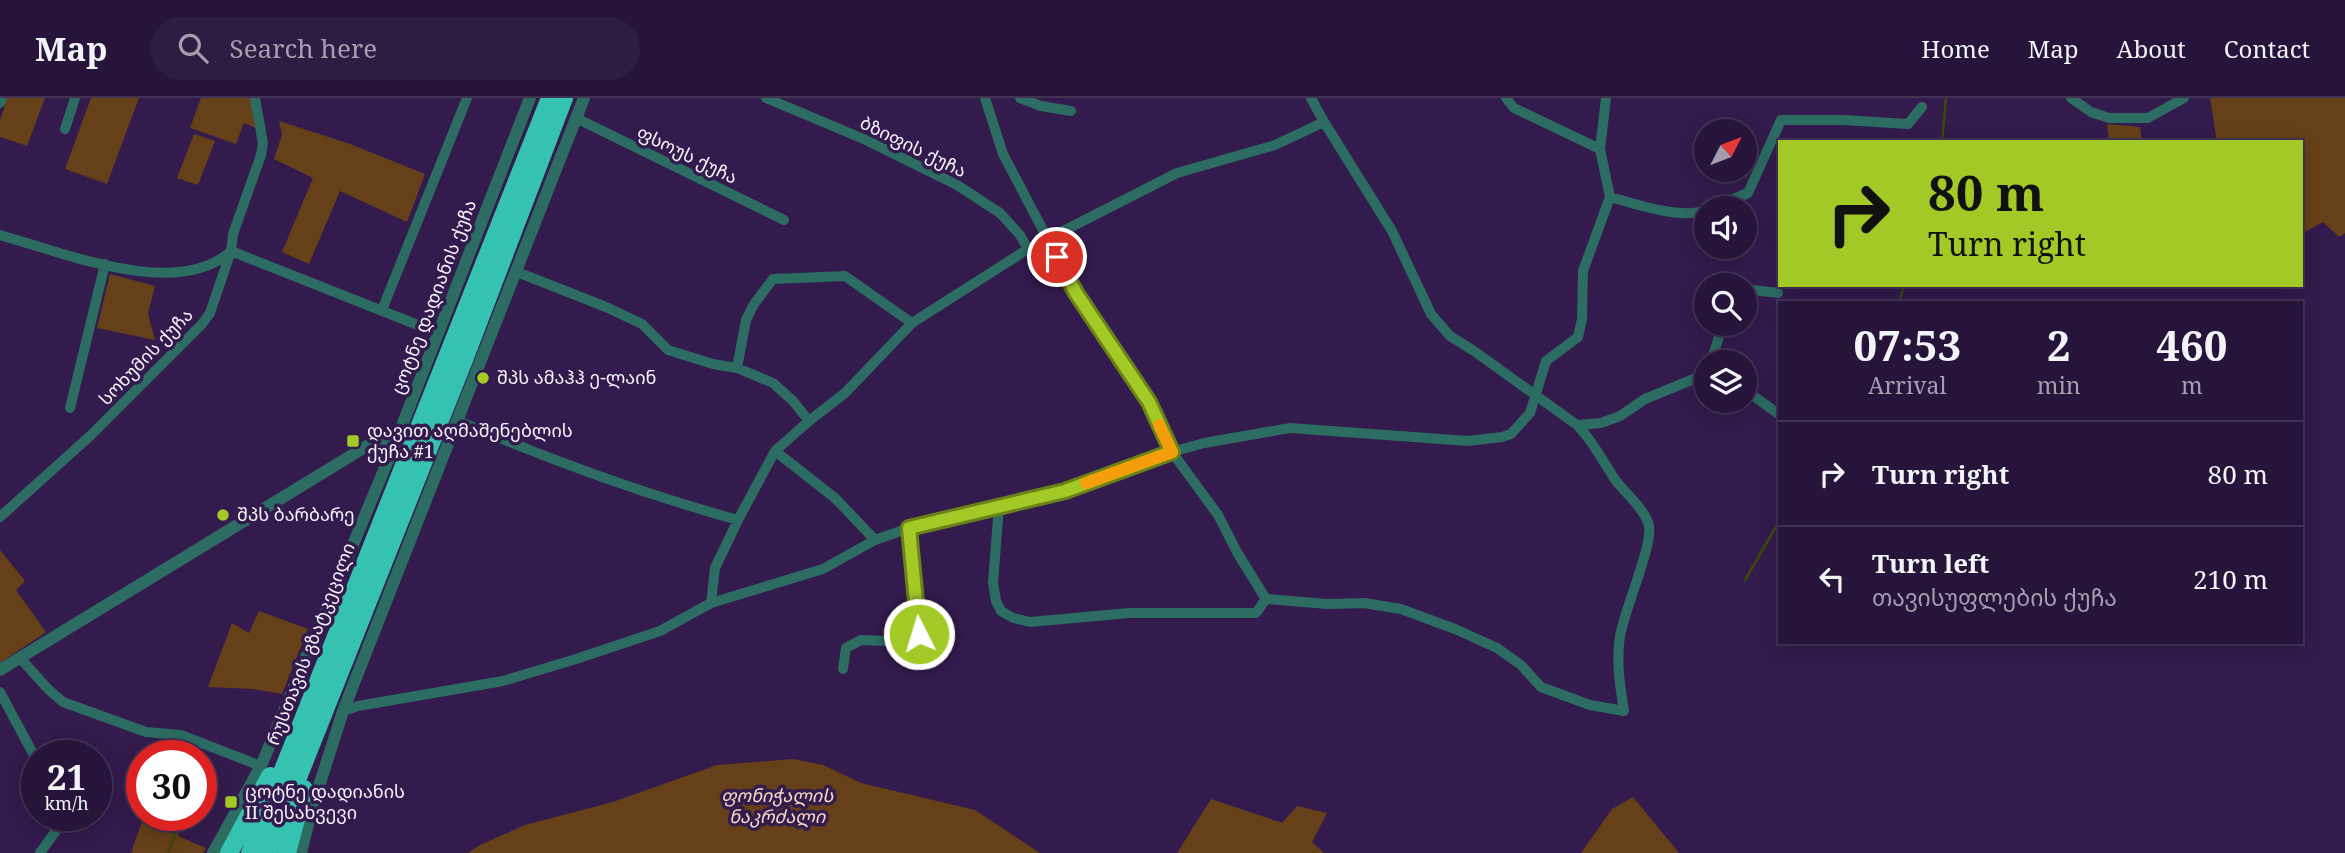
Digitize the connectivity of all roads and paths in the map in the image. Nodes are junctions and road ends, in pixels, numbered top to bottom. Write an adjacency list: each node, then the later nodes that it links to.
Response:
1 (2, 98): 17 (street)
2 (75, 98): 22 (street)
3 (255, 98): 31 (street, სოხუმის ქუჩა)
4 (467, 98): 36 (street)
5 (530, 98): 38 (street, ცოტნე დადიანის ქუჩა)
6 (550, 98): 63 (highway, რუსთავის გზატკეცილი)
7 (564, 98): 62 (highway, რუსთავის გზატკეცილი)
8 (584, 98): 20 (street)
9 (766, 98): 30 (street, ბზიფის ქუჩა)
10 (985, 98): 29 (street)
11 (1020, 98): 19 (street)
12 (1311, 98): 21 (street)
13 (1506, 98): 23 (street)
14 (1606, 98): 23 (street)
15 (2071, 98): 16 (street)
16 (2184, 98)
17 (0, 103)
18 (1922, 107): 24 (street)
19 (1071, 111)
20 (576, 118): 27 (street, ფსოუს ქუჩა); 33 (street)
21 (1324, 122): 29 (street); 41 (street)
22 (65, 128)
23 (1600, 149): 25 (street)
24 (1741, 196)
25 (1610, 197): 26 (street); 41 (street)
26 (1694, 215)
27 (784, 220)
28 (0, 235): 32 (street)
29 (1048, 240): 30 (street); 50 (street)
30 (1028, 248): 37 (street)
31 (231, 251): 32 (street); 36 (street); 52 (street, სოხუმის ქუჩა)
32 (105, 264): 43 (street)
33 (517, 272): 39 (street); 45 (street)
34 (1757, 290): 35 (street)
35 (1778, 293)
36 (382, 310): 38 (street)
37 (912, 323): 39 (street); 46 (street)
38 (438, 333): 48 (street, ცოტნე დადიანის ქუჩა)
39 (737, 368): 46 (street)
40 (1694, 379): 47 (street)
41 (1535, 395): 47 (street); 50 (street)
42 (1757, 399): 44 (street)
43 (70, 408)
44 (1778, 414)
45 (459, 421): 53 (street); 64 (street)
46 (809, 421): 49 (street)
47 (1577, 425): 56 (street)
48 (396, 441): 58 (street); 66 (street, ცოტნე დადიანის ქუჩა)
49 (775, 451): 53 (street); 55 (street)
50 (1172, 452): 51 (street); 56 (street)
51 (999, 506): 54 (street); 56 (street)
52 (0, 517)
53 (738, 520): 57 (street)
54 (909, 528): 55 (street); 59 (street)
55 (876, 540): 57 (street)
56 (1266, 599)
57 (711, 603): 64 (street)
58 (20, 658): 60 (street); 66 (street)
59 (843, 669)
60 (0, 670)
61 (0, 692): 65 (street)
62 (332, 695): 72 (highway, რუსთავის გზატკეცილი); 73 (highway)
63 (308, 705): 70 (highway); 71 (highway, რუსთავის გზატკეცილი)
64 (344, 710): 74 (street)
65 (26, 740)
66 (261, 766): 69 (street, ცოტნე დადიანის ქუჩა)
67 (56, 831): 68 (street)
68 (40, 853)
69 (213, 853)
70 (229, 853)
71 (250, 853)
72 (268, 853)
73 (287, 853)
74 (301, 853)

